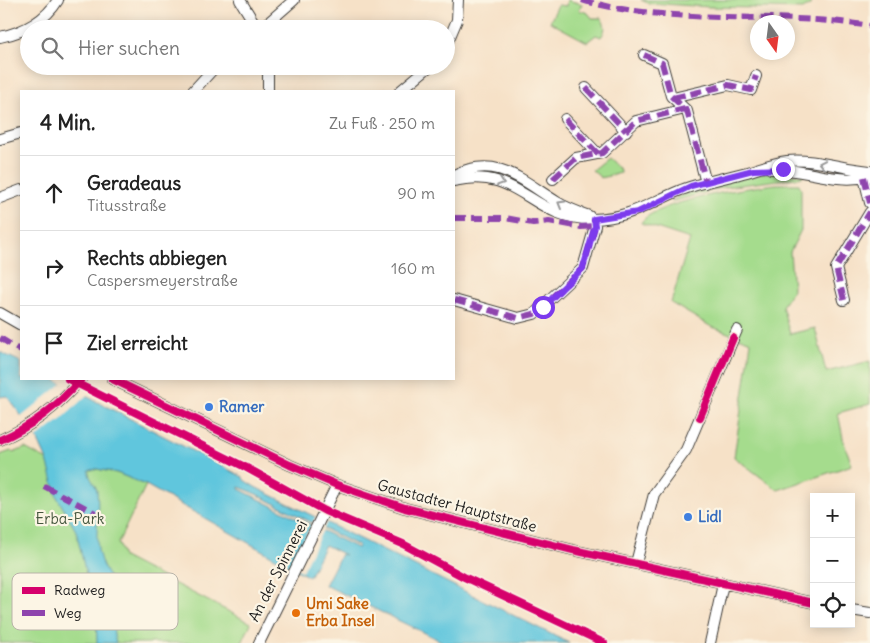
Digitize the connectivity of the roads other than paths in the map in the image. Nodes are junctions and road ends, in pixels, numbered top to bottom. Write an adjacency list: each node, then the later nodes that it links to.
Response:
1 (58, 0): 5 (street)
2 (240, 0): 6 (street)
3 (294, 0): 7 (street)
4 (458, 0): 8 (street)
5 (39, 20)
6 (254, 20)
7 (271, 20)
8 (455, 24)
9 (20, 31): 10 (street)
10 (0, 37)
11 (644, 55): 20 (street)
12 (208, 75): 17 (street)
13 (268, 75): 18 (street)
14 (419, 75): 19 (street)
15 (756, 76): 20 (street)
16 (586, 88): 23 (street)
17 (194, 90)
18 (268, 90)
19 (401, 90)
20 (673, 98): 21 (street)
21 (685, 108): 23 (street); 31 (street)
22 (565, 119): 26 (street)
23 (626, 131): 26 (street)
24 (20, 133): 25 (street)
25 (0, 139)
26 (598, 154): 29 (street)
27 (868, 174): 31 (street); 34 (street)
28 (455, 175): 36 (street, one-way to 28)
29 (553, 179)
30 (455, 181): 36 (street, one-way to 36)
31 (706, 183): 36 (street)
32 (20, 190): 33 (street)
33 (0, 198)
34 (870, 203)
35 (870, 212): 38 (street)
36 (594, 219): 37 (street)
37 (455, 300)
38 (844, 300)
39 (0, 313): 40 (street)
40 (20, 324)
41 (737, 330): 46 (street)
42 (80, 380): 44 (street)
43 (114, 380): 45 (street, Gaustadter Hauptstraße)
44 (0, 440)
45 (337, 485): 46 (street, Gaustadter Hauptstraße); 51 (street, An der Spinnerei)
46 (636, 563): 47 (street, Gaustadter Hauptstraße)
47 (723, 584): 48 (street, Gaustadter Hauptstraße); 52 (street)
48 (810, 602)
49 (855, 611): 50 (street)
50 (870, 613)
51 (259, 643)
52 (710, 643)

